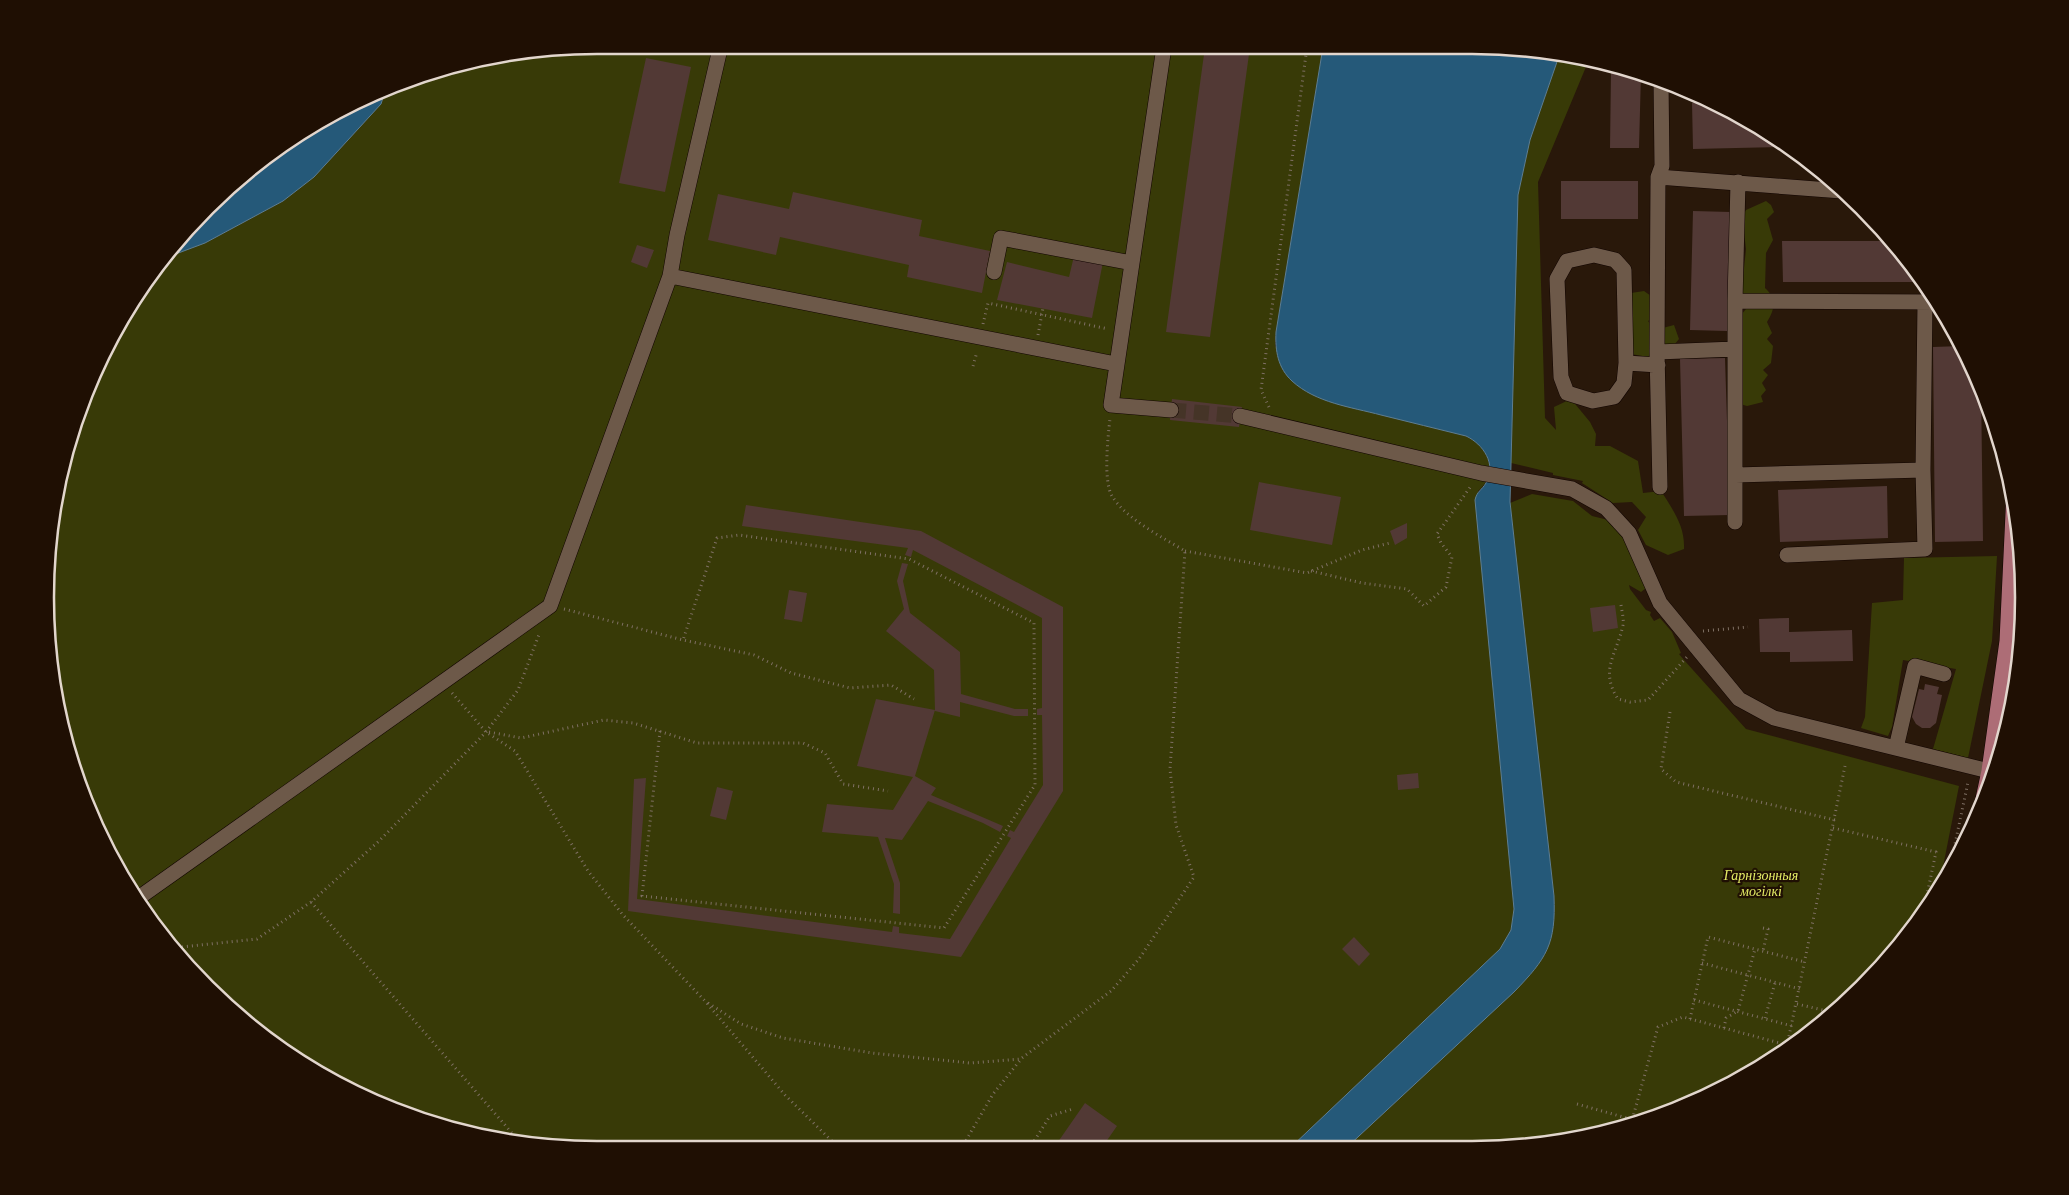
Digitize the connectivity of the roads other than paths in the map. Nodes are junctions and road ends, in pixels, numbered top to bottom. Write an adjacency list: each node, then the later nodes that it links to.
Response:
1 (719, 54): 9 (street)
2 (1163, 54): 7 (street)
3 (1662, 89): 4 (street)
4 (1658, 177): 5 (street); 14 (street)
5 (1738, 182): 6 (street); 10 (street)
6 (1830, 189)
7 (1132, 262): 8 (street); 15 (street)
8 (994, 272)
9 (670, 276): 15 (street); 29 (street)
10 (1735, 300): 11 (street); 13 (street)
11 (1928, 302)
12 (1931, 307): 19 (street)
13 (1735, 349): 14 (street); 20 (street)
14 (1658, 359): 16 (street); 21 (street)
15 (1116, 364): 17 (street)
16 (1626, 364): 16 (street)
17 (1171, 410)
18 (1240, 416): 26 (street)
19 (1923, 470): 20 (street); 23 (street)
20 (1736, 475): 22 (street)
21 (1660, 487)
22 (1735, 522)
23 (1787, 555)
24 (2015, 600): 27 (main road)
25 (1944, 674): 26 (street)
26 (1896, 748): 28 (street)
27 (1994, 748)
28 (1987, 770)
29 (142, 895)

